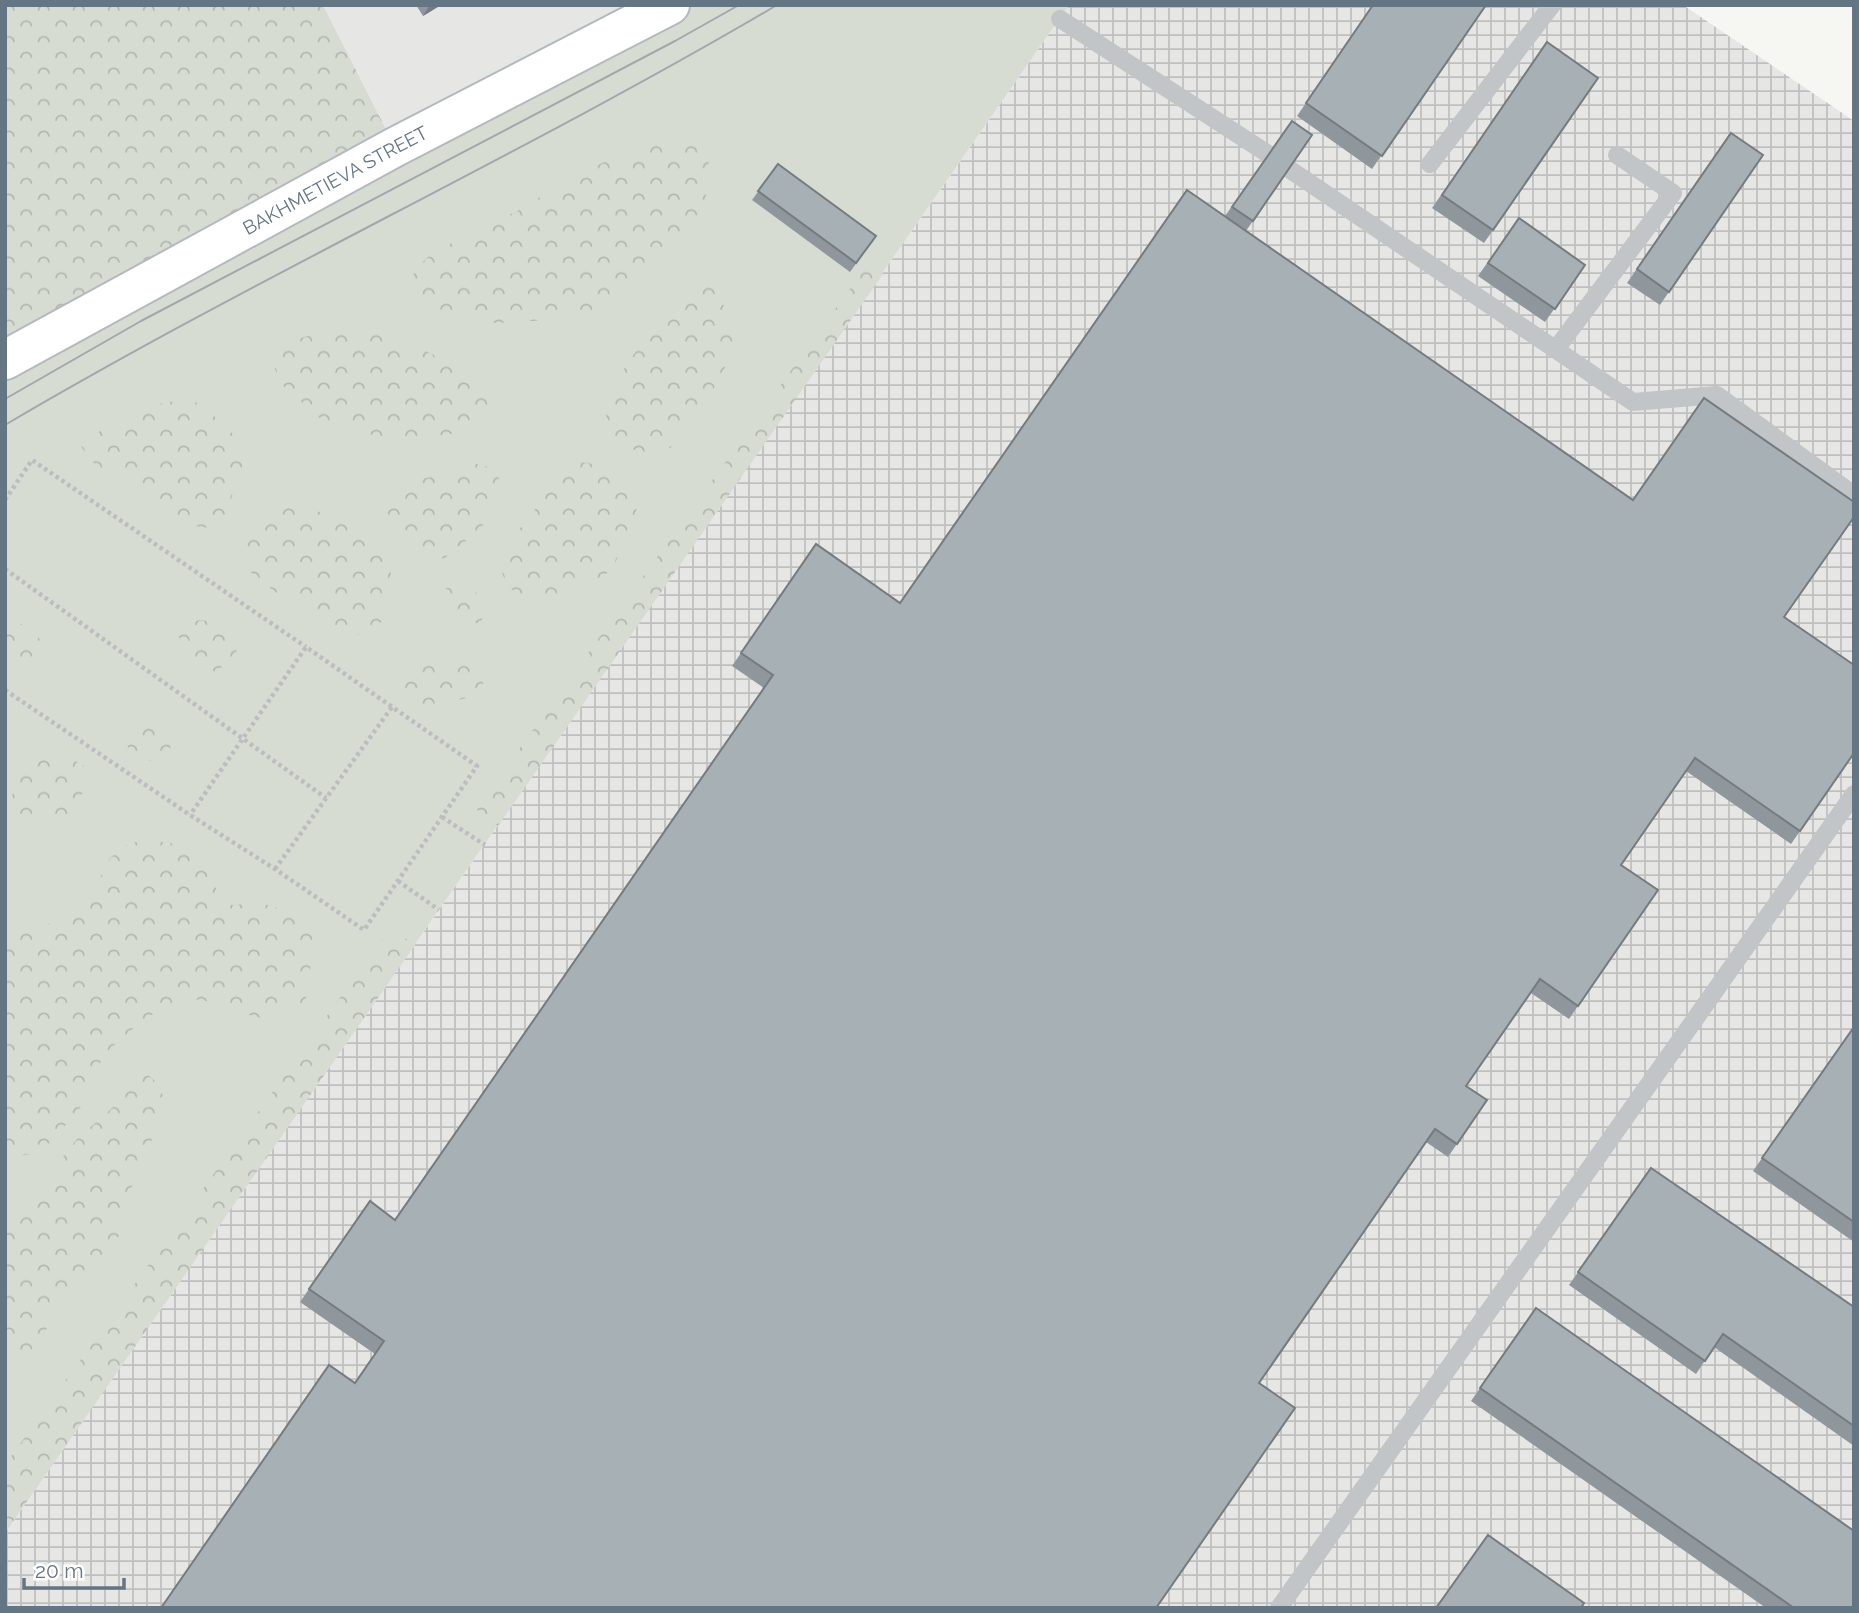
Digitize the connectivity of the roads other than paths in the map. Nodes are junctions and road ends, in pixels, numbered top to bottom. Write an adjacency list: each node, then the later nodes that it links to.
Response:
1 (670, 5): 9 (main road, BAKHMETIEVA STREET)
2 (1552, 5): 6 (lane)
3 (1060, 19): 4 (lane)
4 (1268, 153)
5 (1617, 155): 8 (lane)
6 (1430, 164)
7 (1289, 169): 8 (lane)
8 (1556, 349): 10 (lane)
9 (5, 360)
10 (1854, 495)
11 (1854, 794): 12 (lane)
12 (1279, 1608)

